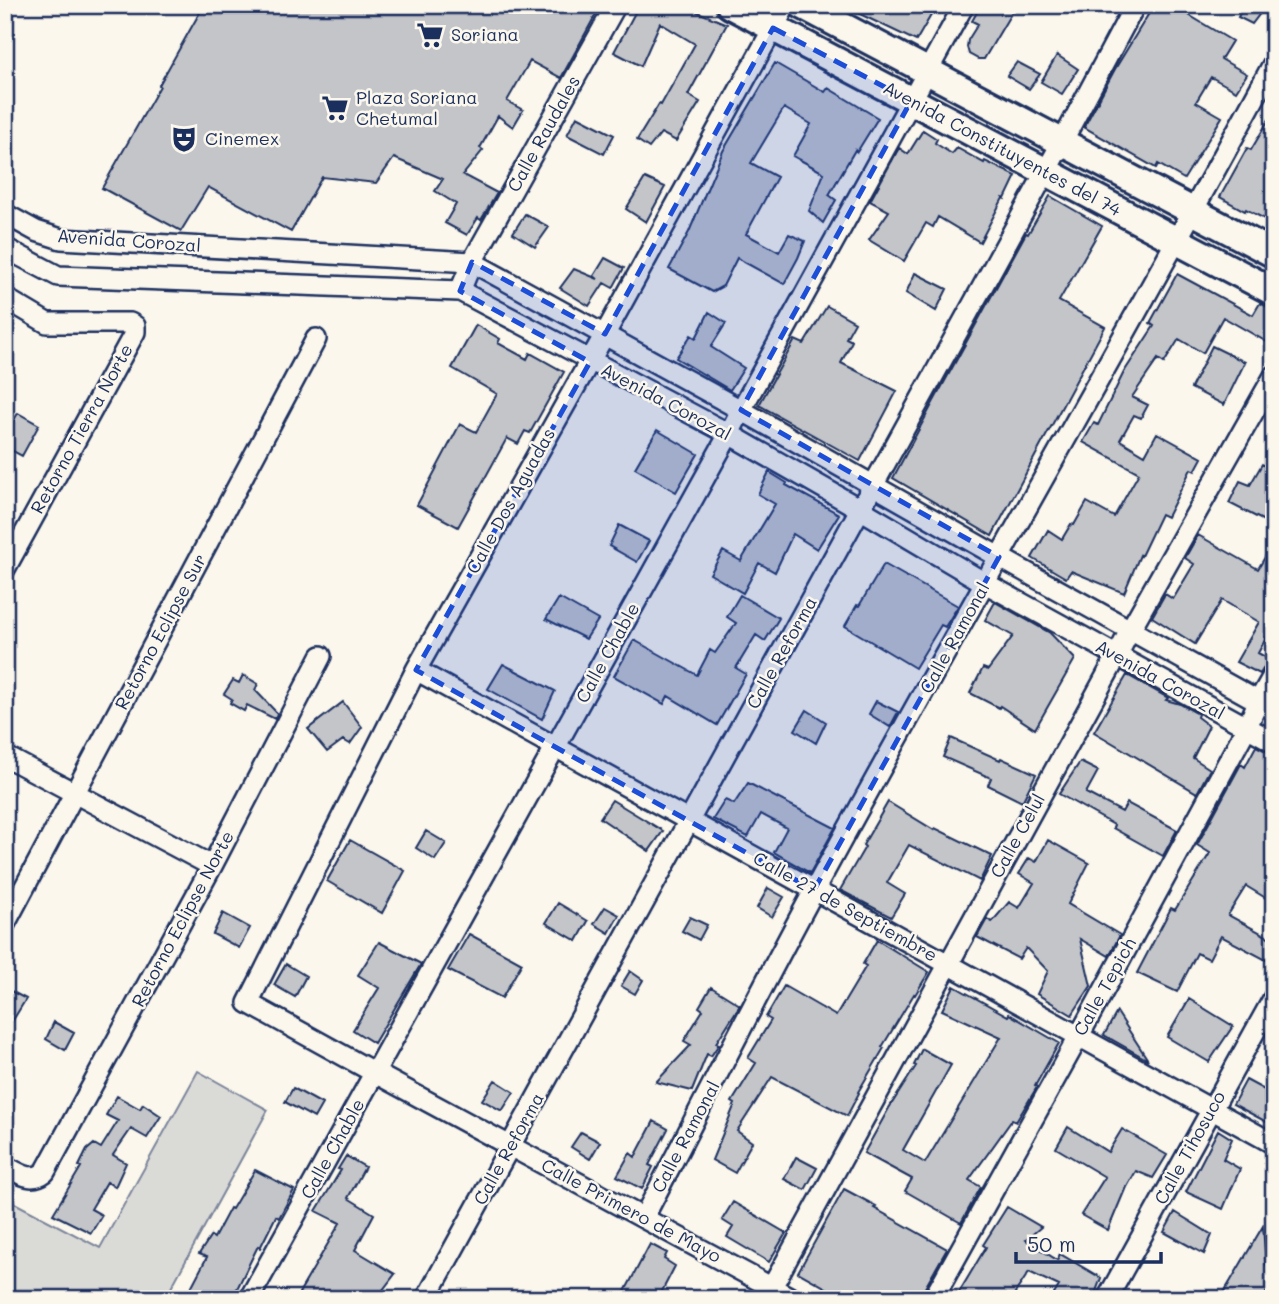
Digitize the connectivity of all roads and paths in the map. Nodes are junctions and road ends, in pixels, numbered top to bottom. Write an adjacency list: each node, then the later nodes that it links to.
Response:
1 (616, 5): 17 (street, Calle Raudales)
2 (730, 5): 6 (main road, Avenida Constituyentes del 74)
3 (803, 5): 8 (main road, Avenida Constituyentes del 74)
4 (964, 5): 8 (street, Calle Chable)
5 (1135, 5): 10 (street, Calle Reforma)
6 (779, 16): 9 (main road, Avenida Constituyentes del 74); 21 (street, Calle Dos Aguadas)
7 (1274, 62): 12 (street, Calle Ramonal)
8 (928, 71): 9 (street, Calle Chable); 10 (main road, Avenida Constituyentes del 74)
9 (911, 101): 11 (main road, Avenida Constituyentes del 74); 25 (street, Calle Chable)
10 (1062, 142): 11 (street, Calle Reforma); 12 (main road, Avenida Constituyentes del 74)
11 (1046, 172): 14 (main road, Avenida Constituyentes del 74); 27 (street, Calle Reforma)
12 (1194, 212): 14 (street, Calle Ramonal); 16 (main road, Avenida Constituyentes del 74)
13 (5, 214): 17 (street, Avenida Corozal)
14 (1176, 241): 19 (main road, Avenida Constituyentes del 74); 29 (street, Calle Ramonal)
15 (5, 248): 18 (street, Avenida Corozal)
16 (1274, 254)
17 (472, 262): 18 (street, Calle Raudales); 21 (street, Avenida Corozal)
18 (460, 291): 23 (street, Avenida Corozal)
19 (1274, 292)
20 (5, 299): 30 (street, Retorno Tierra Norte)
21 (605, 334): 23 (street, Calle Dos Aguadas); 25 (street, Avenida Corozal)
22 (316, 339): 42 (street, Retorno Eclipse Sur)
23 (590, 362): 26 (street, Avenida Corozal); 35 (street, Calle Dos Aguadas)
24 (1274, 376): 32 (street, Calle Celul)
25 (741, 410): 26 (street, Calle Chable); 27 (street, Avenida Corozal)
26 (729, 435): 28 (street, Avenida Corozal); 40 (street, Calle Chable)
27 (873, 486): 28 (street, Calle Reforma); 29 (street, Avenida Corozal)
28 (860, 509): 31 (street, Avenida Corozal); 43 (street, Calle Reforma)
29 (999, 557): 31 (street, Calle Ramonal); 32 (street, Avenida Corozal)
30 (5, 569)
31 (985, 583): 34 (street, Avenida Corozal); 45 (street, Calle Ramonal)
32 (1130, 630): 34 (street, Calle Celul); 37 (street, Avenida Corozal)
33 (321, 656): 44 (street, Retorno Eclipse Norte)
34 (1117, 656): 38 (street, Avenida Corozal); 47 (street, Calle Celul)
35 (416, 670): 40 (street, Calle 27 de Septiembre); 49 (street, Calle Dos Aguadas)
36 (1274, 674): 37 (street, Calle Tepich)
37 (1266, 706): 38 (street, Calle Tepich)
38 (1247, 727): 39 (street, Avenida Corozal); 50 (street, Calle Tepich)
39 (1274, 742)
40 (556, 747): 43 (street, Calle 27 de Septiembre); 51 (street, Calle Chable)
41 (5, 756): 42 (street)
42 (76, 793): 44 (street); 46 (street, Retorno Eclipse Sur)
43 (689, 821): 45 (street, Calle 27 de Septiembre); 54 (street, Calle Reforma)
44 (212, 866): 55 (street, Retorno Eclipse Norte)
45 (814, 890): 47 (street, Calle 27 de Septiembre); 56 (street, Calle Ramonal)
46 (5, 924)
47 (949, 964): 50 (street, Calle 27 de Septiembre); 57 (street, Calle Celul)
48 (1274, 997): 52 (street, Calle Tihosuco)
49 (248, 1003): 51 (street, Calle Primero de Mayo)
50 (1079, 1036): 52 (street, Calle 27 de Septiembre); 61 (street, Calle Tepich)
51 (375, 1073): 54 (street, Calle Primero de Mayo); 58 (street, Calle Chable)
52 (1212, 1110): 53 (street, Calle 27 de Septiembre); 62 (street, Calle Tihosuco)
53 (1274, 1144)
54 (510, 1146): 56 (street, Calle Primero de Mayo); 59 (street, Calle Reforma)
55 (5, 1166)
56 (644, 1217): 57 (street, Calle Primero de Mayo)
57 (769, 1293): 60 (street, Calle Primero de Mayo)
58 (249, 1299)
59 (426, 1299)
60 (793, 1299)
61 (933, 1299)
62 (1107, 1299)

